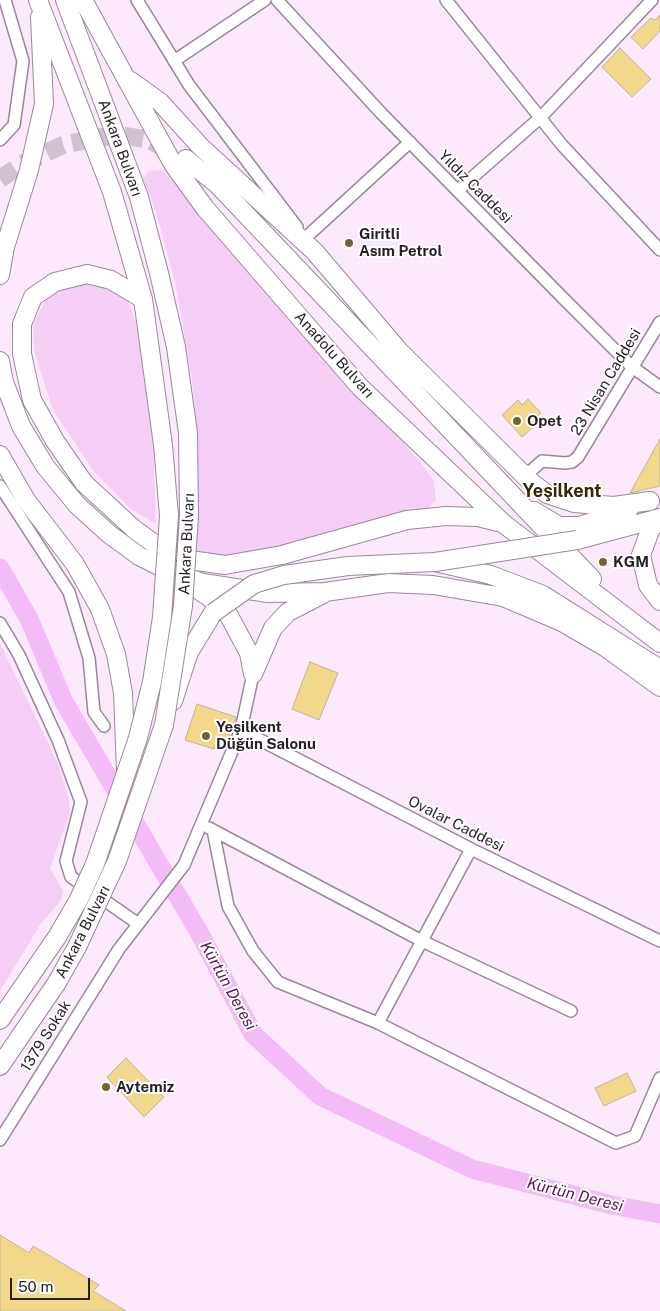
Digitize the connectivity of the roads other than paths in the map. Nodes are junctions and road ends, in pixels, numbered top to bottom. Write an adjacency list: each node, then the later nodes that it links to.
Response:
1 (5, 0): 13 (street)
2 (65, 0): 40 (highway, Ankara Bulvarı, bridge)
3 (83, 0): 11 (highway, Anadolu Bulvarı)
4 (137, 0): 10 (street)
5 (265, 0): 10 (street)
6 (277, 0): 14 (street, Yıldız Caddesi)
7 (446, 0): 12 (street)
8 (652, 0): 12 (street)
9 (39, 1): 19 (highway); 20 (highway, Ankara Bulvarı)
10 (174, 61): 17 (street)
11 (127, 78): 17 (highway); 30 (highway, Anadolu Bulvarı)
12 (541, 117): 16 (street); 18 (street)
13 (0, 140)
14 (410, 142): 16 (street, Yıldız Caddesi); 17 (street)
15 (186, 159): 25 (highway)
16 (458, 190): 23 (street, Yıldız Caddesi)
17 (304, 240): 27 (highway)
18 (660, 250)
19 (0, 276)
20 (143, 299): 30 (highway); 43 (highway, Ankara Bulvarı, bridge)
21 (660, 322): 23 (street, 23 Nisan Caddesi)
22 (0, 361): 32 (highway)
23 (632, 366): 24 (street, Yıldız Caddesi); 27 (street, 23 Nisan Caddesi)
24 (660, 387)
25 (469, 450): 27 (highway); 36 (highway)
26 (0, 455): 43 (highway)
27 (525, 476)
28 (0, 486): 41 (street)
29 (660, 519): 31 (highway, bridge); 34 (highway)
30 (504, 524): 36 (highway, Anadolu Bulvarı)
31 (434, 562): 37 (highway); 40 (highway, bridge)
32 (169, 571): 33 (highway); 38 (highway)
33 (325, 592): 38 (highway); 39 (highway)
34 (660, 601)
35 (0, 623): 47 (street)
36 (657, 641)
37 (660, 669)
38 (252, 674): 42 (street, 1379 Sokak)
39 (660, 687)
40 (164, 725): 53 (highway, Ankara Bulvarı, bridge)
41 (104, 726)
42 (241, 730): 44 (street, 1379 Sokak); 46 (street, Ovalar Caddesi)
43 (126, 775): 51 (highway, Ankara Bulvarı, bridge)
44 (201, 824): 45 (street); 47 (street, 1379 Sokak)
45 (213, 830): 48 (street); 52 (street)
46 (471, 849): 48 (street); 49 (street, Ovalar Caddesi)
47 (138, 922): 57 (street, 1379 Sokak)
48 (422, 941): 50 (street); 52 (street)
49 (660, 941)
50 (571, 1011)
51 (0, 1020)
52 (378, 1023): 55 (street)
53 (15, 1043): 54 (highway, Ankara Bulvarı); 56 (highway)
54 (0, 1066)
55 (660, 1078)
56 (0, 1079)
57 (0, 1140)

